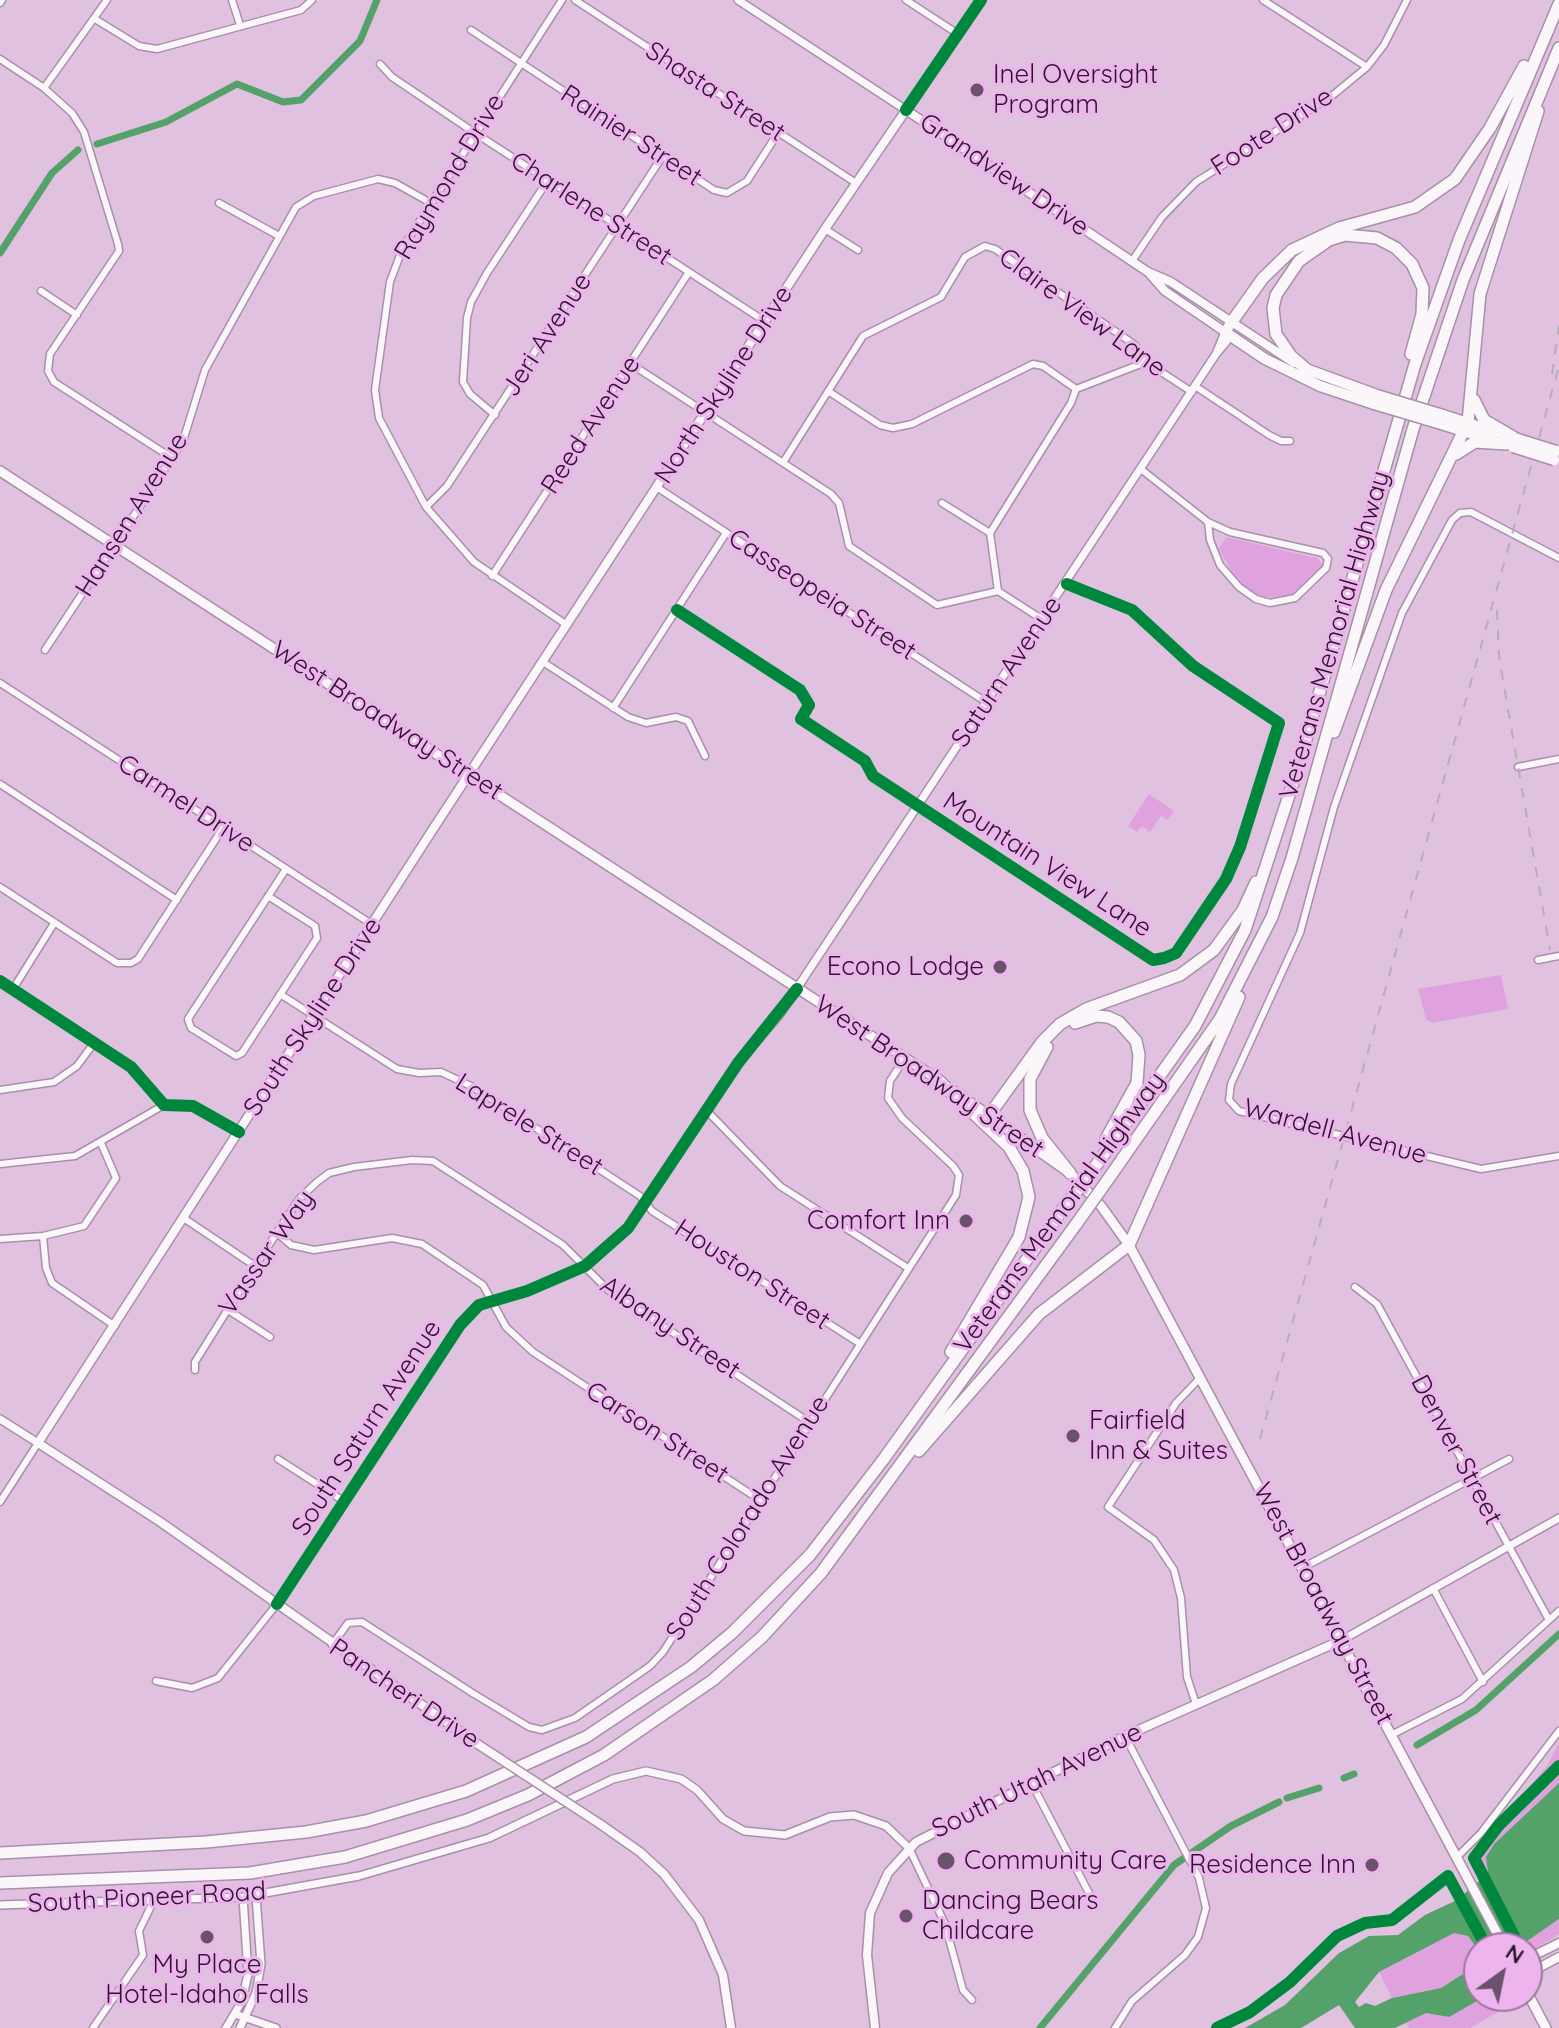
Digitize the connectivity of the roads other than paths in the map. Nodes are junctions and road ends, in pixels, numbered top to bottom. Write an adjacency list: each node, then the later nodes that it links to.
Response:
1 (107, 0): 12 (street)
2 (232, 0): 13 (street)
3 (312, 0): 13 (street)
4 (562, 0): 18 (street, Raymond Drive)
5 (575, 0): 24 (street, Shasta Street)
6 (738, 0): 22 (street, Grandview Drive)
7 (906, 0): 15 (street)
8 (981, 0): 15 (main road, North Skyline Drive)
9 (1263, 0): 20 (street)
10 (1407, 0): 20 (street, Foote Drive)
11 (1557, 9): 40 (highway); 52 (highway, Veterans Memorial Highway)
12 (95, 19): 13 (street); 21 (street)
13 (240, 25)
14 (471, 30): 18 (street, Rainier Street)
15 (958, 34): 22 (main road, North Skyline Drive)
16 (1557, 53): 44 (highway); 88 (highway, Veterans Memorial Highway)
17 (0, 59): 21 (street)
18 (520, 62): 23 (street, Raymond Drive); 25 (street, Rainier Street)
19 (380, 64): 23 (street, Charlene Street)
20 (1367, 67): 35 (street, Foote Drive)
21 (44, 88): 38 (street)
22 (906, 110): 27 (main road, North Skyline Drive); 35 (main road, Grandview Drive)
23 (475, 133): 26 (street, Charlene Street); 28 (street, Raymond Drive)
24 (778, 133): 25 (street, Rainier Street); 27 (street, Shasta Street)
25 (662, 157): 30 (street, Jeri Avenue)
26 (548, 180): 30 (street, Charlene Street); 50 (street)
27 (856, 183): 31 (main road, North Skyline Drive)
28 (429, 202): 32 (street, Hansen Avenue); 63 (street, Raymond Drive)
29 (219, 203): 32 (street)
30 (617, 227): 36 (street, Charlene Street); 50 (street, Jeri Avenue)
31 (825, 229): 34 (street); 39 (main road, North Skyline Drive)
32 (279, 236): 56 (street, Hansen Avenue)
33 (1329, 240): 40 (highway); 43 (highway); 52 (highway)
34 (858, 250)
35 (1132, 261): 40 (main road, Grandview Drive)
36 (689, 272): 39 (street, Charlene Street); 42 (street, Reed Avenue)
37 (41, 291): 38 (street)
38 (77, 315): 56 (street)
39 (766, 322): 49 (main road, North Skyline Drive)
40 (1231, 329): 43 (main road, Grandview Drive); 46 (street, Saturn Avenue); 48 (highway, Grandview Drive)
41 (1146, 362): 45 (street); 46 (street, Claire View Lane); 47 (street, Claire View Lane)
42 (631, 364): 49 (street); 69 (street, Reed Avenue)
43 (1306, 369): 48 (highway, Grandview Drive)
44 (1472, 377): 51 (highway); 54 (highway)
45 (1076, 389): 47 (street); 66 (street)
46 (1193, 389): 53 (street, Claire View Lane); 59 (street, Saturn Avenue)
47 (828, 391): 57 (street, Claire View Lane)
48 (1376, 399): 51 (highway, Grandview Drive, bridge)
49 (706, 412): 57 (street); 61 (main road, North Skyline Drive)
50 (495, 415): 63 (street, Jeri Avenue)
51 (1466, 427): 54 (highway, Grandview Drive); 58 (highway)
52 (1392, 434): 84 (highway, Veterans Memorial Highway)
53 (1290, 441)
54 (1511, 443): 55 (highway, Grandview Drive, bridge); 58 (highway)
55 (1557, 456)
56 (172, 458): 67 (street, Hansen Avenue)
57 (784, 461): 71 (street)
58 (1447, 463): 88 (highway)
59 (1142, 470): 64 (street); 70 (street, Saturn Avenue)
60 (0, 471): 67 (main road, West Broadway Street)
61 (658, 488): 65 (street, Casseopeia Street); 74 (main road, North Skyline Drive)
62 (942, 503): 66 (street)
63 (426, 507): 69 (street, Raymond Drive)
64 (1208, 522): 64 (street)
65 (726, 533): 72 (street); 78 (street, Casseopeia Street)
66 (990, 533): 71 (street)
67 (113, 546): 75 (street, Hansen Avenue); 83 (main road, West Broadway Street)
68 (1559, 558): 112 (street, Wardell Avenue)
69 (492, 576): 74 (street, Raymond Drive)
70 (1067, 584): 73 (street, Saturn Avenue); 86 (street, Mountain View Lane)
71 (998, 591): 73 (street)
72 (677, 610): 79 (street); 86 (street, Mountain View Lane)
73 (1043, 620): 78 (street, Saturn Avenue)
74 (567, 625): 76 (main road, North Skyline Drive)
75 (45, 650)
76 (543, 662): 79 (street); 83 (main road, North Skyline Drive)
77 (0, 683): 87 (street, Carmel Drive)
78 (986, 702): 86 (street, Saturn Avenue)
79 (613, 708): 80 (street)
80 (705, 756)
81 (1559, 759): 82 (street)
82 (1518, 767)
83 (470, 773): 94 (main road, South Skyline Drive); 100 (main road, West Broadway Street)
84 (1295, 777): 109 (highway); 114 (highway, Veterans Memorial Highway)
85 (0, 784): 92 (street)
86 (917, 806): 100 (street, Saturn Avenue)
87 (223, 828): 89 (street, Carmel Drive); 92 (street)
88 (1292, 858): 95 (highway, Veterans Memorial Highway)
89 (286, 869): 91 (street); 94 (street, Carmel Drive)
90 (0, 887): 93 (street)
91 (268, 896): 101 (street); 101 (street)
92 (177, 900): 93 (street)
93 (53, 925): 99 (street)
94 (373, 925): 102 (main road, South Skyline Drive)
95 (1263, 939): 122 (highway); 142 (highway, Veterans Memorial Highway, bridge)
96 (1559, 956): 97 (street)
97 (1538, 960)
98 (0, 981): 99 (street)
99 (13, 989): 103 (street)
100 (797, 989): 104 (main road, West Broadway Street); 108 (street, South Saturn Avenue)
101 (280, 994): 102 (street, Laprele Street)
102 (314, 1016): 110 (main road, South Skyline Drive); 117 (street, Laprele Street)
103 (94, 1043): 106 (street); 107 (street)
104 (905, 1058): 105 (main road, West Broadway Street); 125 (street, South Colorado Avenue)
105 (938, 1080): 109 (main road, West Broadway Street); 139 (highway)
106 (0, 1090)
107 (164, 1105): 110 (street); 111 (street)
108 (707, 1111): 117 (street, South Saturn Avenue); 125 (street)
109 (990, 1114): 116 (main road, West Broadway Street)
110 (239, 1132): 118 (main road, South Skyline Drive)
111 (101, 1143): 115 (street); 120 (street)
112 (1559, 1156)
113 (412, 1160): 119 (street, Vassar Way); 124 (street, Albany Street)
114 (1094, 1162): 116 (highway); 139 (highway, Veterans Memorial Highway, bridge)
115 (0, 1164)
116 (1070, 1173): 122 (main road, West Broadway Street)
117 (647, 1204): 124 (street, South Saturn Avenue); 131 (street, Houston Street)
118 (185, 1219): 123 (street); 129 (main road, South Skyline Drive)
119 (277, 1233): 123 (street, Vassar Way); 127 (street, Carson Street)
120 (43, 1236): 121 (street); 129 (street)
121 (0, 1239)
122 (1129, 1245): 133 (main road, West Broadway Street); 142 (highway)
123 (255, 1266): 128 (street, Vassar Way)
124 (585, 1266): 127 (street, South Saturn Avenue); 135 (street, Albany Street)
125 (908, 1268): 131 (street, South Colorado Avenue)
126 (1355, 1287): 140 (street, Denver Street)
127 (492, 1300): 141 (street, Carson Street); 144 (street, South Saturn Avenue)
128 (228, 1310): 130 (street); 132 (street, Vassar Way)
129 (115, 1326): 136 (main road, South Skyline Drive)
130 (270, 1337)
131 (859, 1343): 135 (street, South Colorado Avenue)
132 (195, 1370)
133 (1201, 1377): 147 (main road, West Broadway Street); 156 (street)
134 (0, 1419): 136 (street, Pancheri Drive)
135 (809, 1422): 141 (street, South Colorado Avenue)
136 (38, 1443): 143 (street, South Skyline Drive); 149 (main road, Pancheri Drive)
137 (278, 1459): 144 (street)
138 (1509, 1459): 140 (street)
139 (883, 1460): 162 (highway, Veterans Memorial Highway)
140 (1471, 1479): 146 (street, Denver Street); 147 (street)
141 (760, 1500): 153 (street, South Colorado Avenue)
142 (877, 1500): 164 (highway, Veterans Memorial Highway)
143 (0, 1502)
144 (345, 1502): 149 (street, South Saturn Avenue)
145 (1559, 1518): 146 (street)
146 (1509, 1548): 148 (street); 151 (street, Denver Street)
147 (1304, 1567): 152 (main road, West Broadway Street)
148 (1433, 1588): 152 (street); 155 (street)
149 (277, 1604): 153 (main road, Pancheri Drive); 154 (street)
150 (1559, 1611): 151 (street)
151 (1549, 1620): 155 (street)
152 (1342, 1640): 156 (main road, South Utah Avenue); 158 (main road, West Broadway Street)
153 (332, 1645): 178 (main road, Pancheri Drive, bridge)
154 (156, 1681)
155 (1483, 1682): 158 (street)
156 (1196, 1704): 159 (main road, South Utah Avenue)
157 (1559, 1731): 163 (street)
158 (1393, 1734): 163 (main road, West Broadway Street)
159 (1125, 1736): 160 (main road, South Utah Avenue); 180 (street)
160 (1032, 1784): 161 (main road, South Utah Avenue); 165 (street)
161 (909, 1848): 166 (street, South Pioneer Road); 171 (street); 179 (main road, South Utah Avenue)
162 (0, 1853)
163 (1457, 1857): 170 (main road, West Broadway Street)
164 (0, 1883)
165 (1090, 1895)
166 (256, 1896): 167 (street, South Pioneer Road); 173 (street)
167 (243, 1897): 168 (street, South Pioneer Road); 172 (street)
168 (155, 1898): 169 (street, South Pioneer Road); 174 (street)
169 (0, 1905)
170 (1497, 1932)
171 (972, 2000)
172 (235, 2014): 173 (street); 175 (street)
173 (249, 2023): 176 (street); 177 (street)
174 (93, 2028)
175 (226, 2028)
176 (240, 2028)
177 (276, 2028)
178 (731, 2028)
179 (875, 2028)
180 (1115, 2028)

